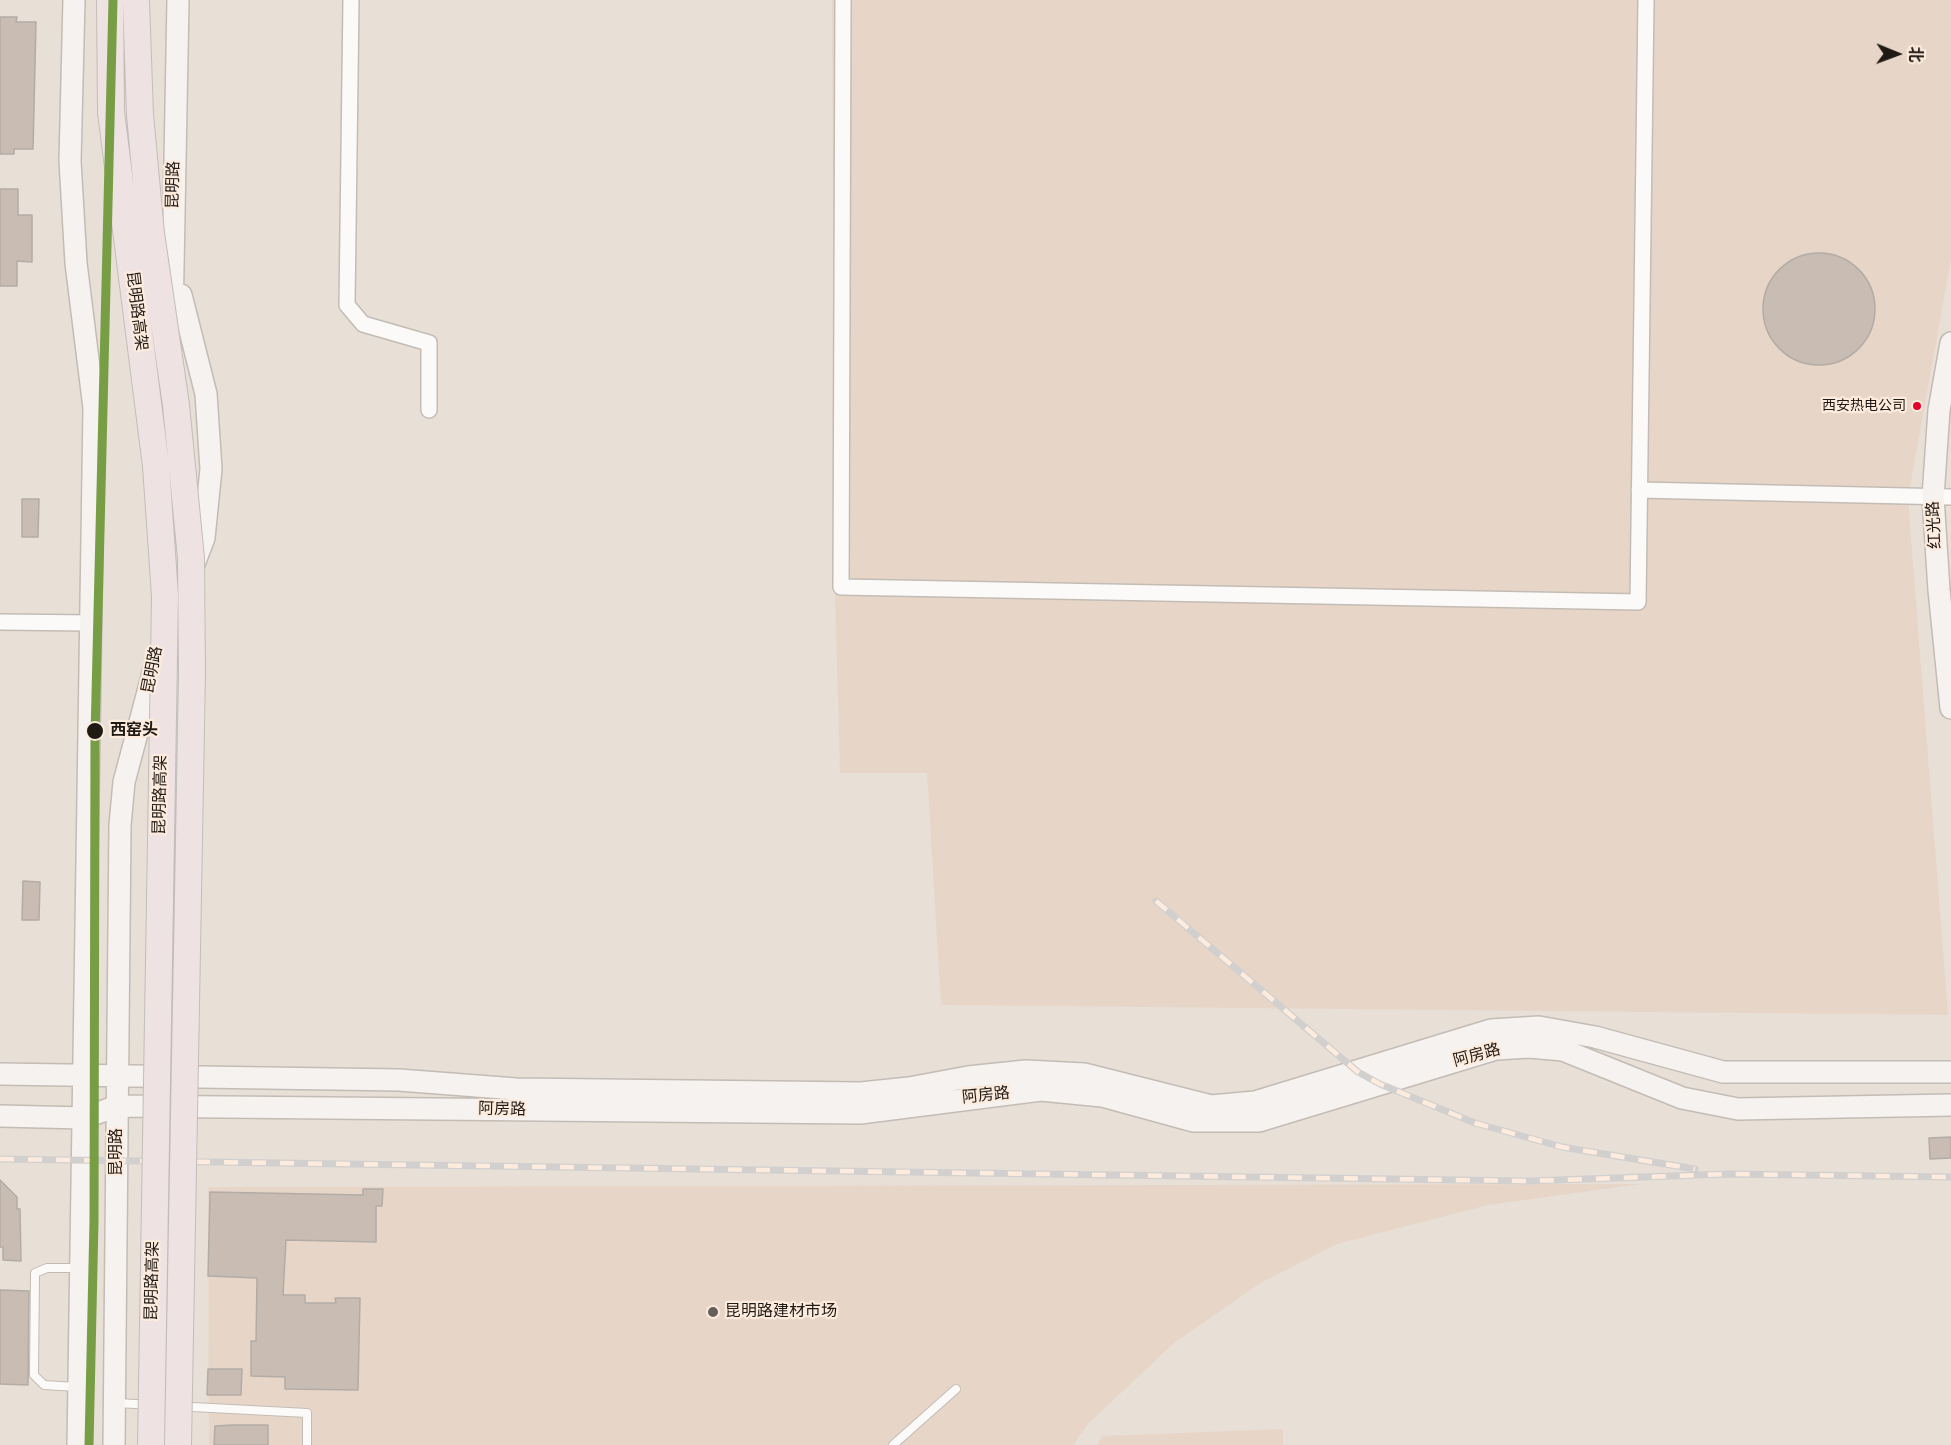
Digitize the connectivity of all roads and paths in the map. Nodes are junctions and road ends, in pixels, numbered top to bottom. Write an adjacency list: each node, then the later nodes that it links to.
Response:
1 (75, 0): 14 (main road, 昆明路)
2 (110, 0): 31 (highway, 昆明路高架, bridge)
3 (136, 0): 32 (highway, 昆明路高架, bridge)
4 (178, 0): 8 (main road, 昆明路)
5 (351, 0): 10 (street)
6 (843, 0): 11 (street)
7 (1646, 0): 11 (street)
8 (173, 248): 15 (main road, 昆明路); 15 (main road)
9 (1951, 343): 12 (main road, 红光路)
10 (429, 410)
11 (1640, 490): 12 (street)
12 (1942, 497): 16 (main road, 红光路)
13 (0, 622): 14 (street)
14 (92, 623): 19 (main road, 昆明路)
15 (158, 657): 20 (main road, 昆明路)
16 (1951, 708)
17 (1951, 1072): 20 (main road, 阿房路)
18 (0, 1074): 19 (main road, 阿房路)
19 (84, 1075): 20 (main road, 阿房路); 24 (main road, 昆明路)
20 (117, 1076): 21 (main road, 昆明路)
21 (117, 1106): 22 (main road, 阿房路); 24 (main road, 阿房路); 28 (main road, 昆明路)
22 (1951, 1106)
23 (0, 1116): 24 (main road, 阿房路)
24 (84, 1118): 25 (main road, 昆明路)
25 (81, 1268): 26 (main road, 昆明路); 26 (lane)
26 (79, 1387): 29 (main road, 昆明路)
27 (956, 1389): 34 (lane)
28 (115, 1403): 30 (main road, 昆明路); 33 (lane)
29 (78, 1445)
30 (114, 1445)
31 (150, 1445)
32 (178, 1445)
33 (307, 1445)
34 (893, 1445)

